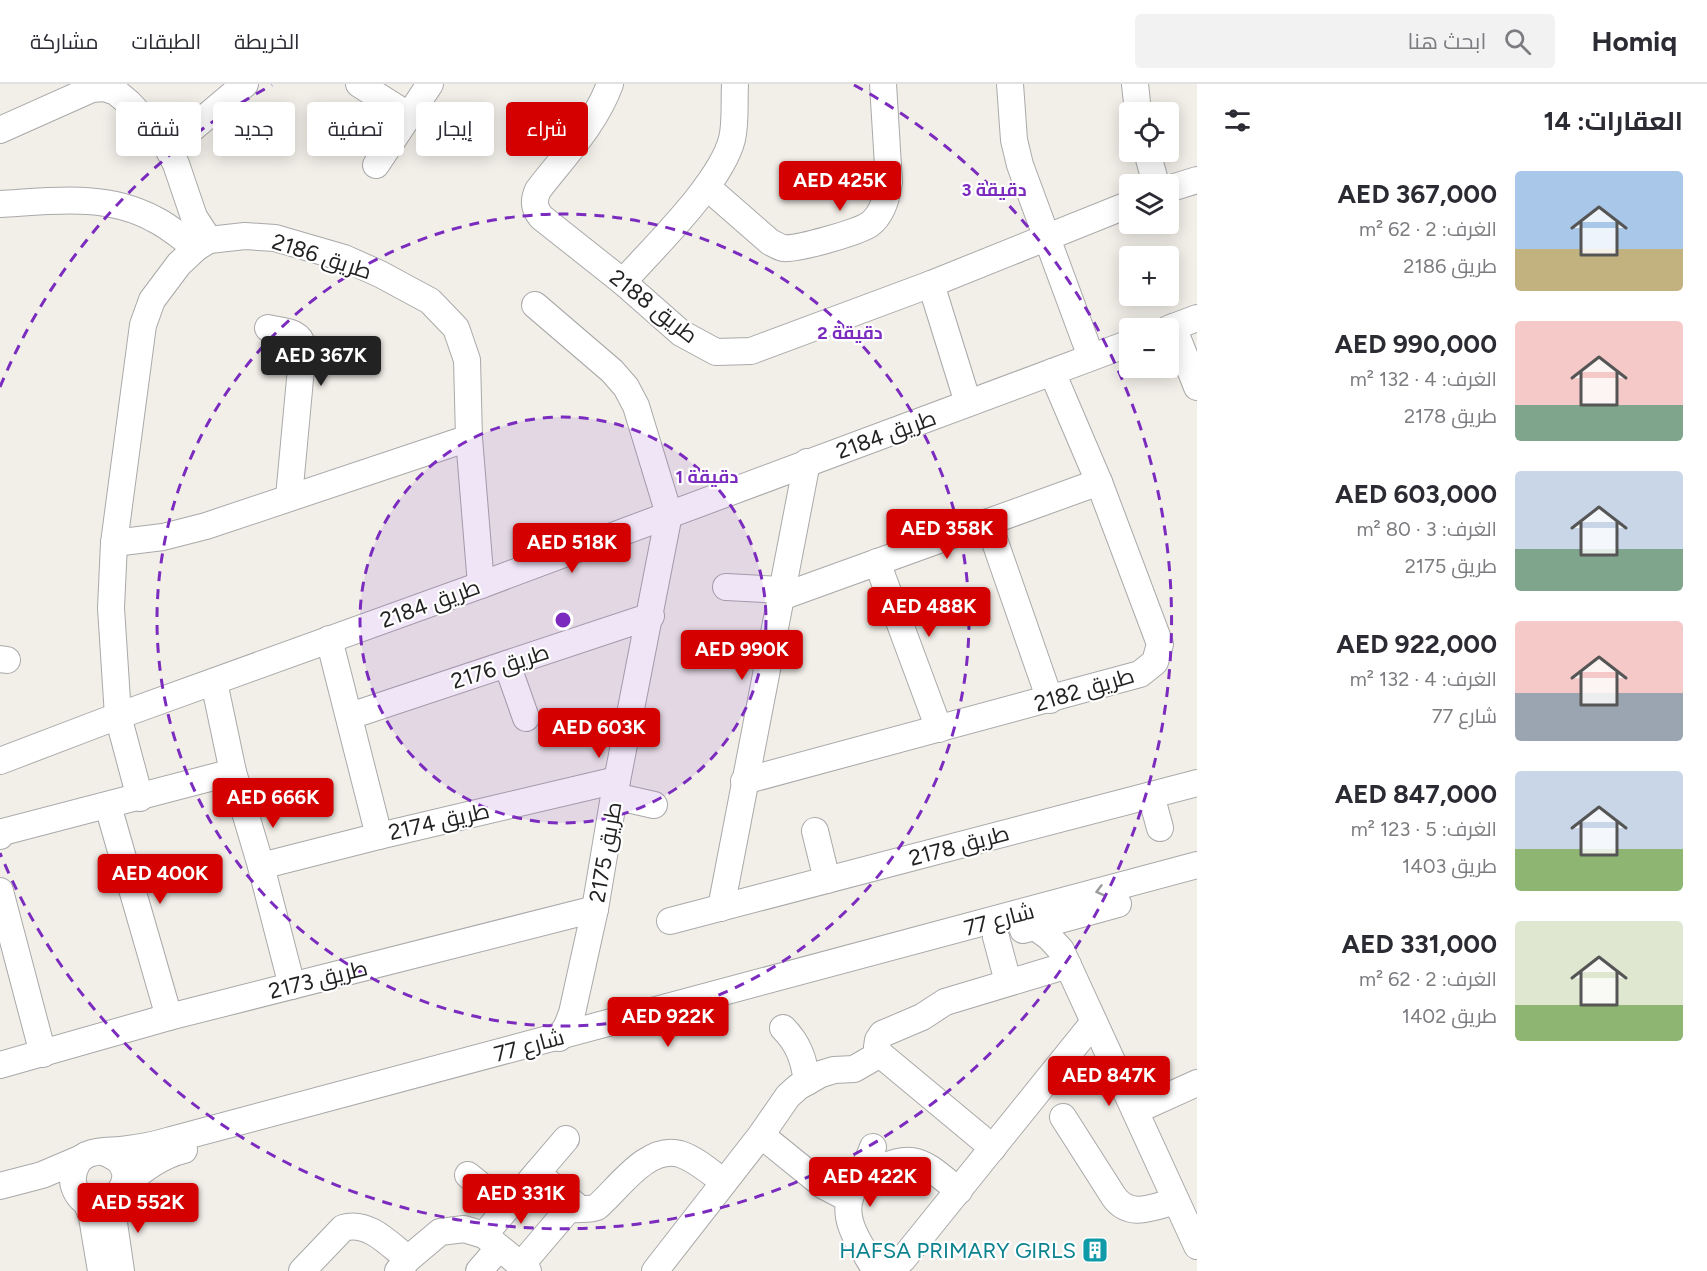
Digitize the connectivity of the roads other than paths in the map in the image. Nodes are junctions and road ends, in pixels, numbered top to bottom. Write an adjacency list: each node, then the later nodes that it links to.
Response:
1 (245, 84): 12 (street)
2 (359, 84): 11 (street)
3 (430, 84): 11 (street)
4 (610, 84): 23 (street, طريق 2188)
5 (735, 84): 18 (street)
6 (883, 84): 18 (street)
7 (1010, 84): 21 (street)
8 (1135, 84): 10 (street)
9 (128, 102): 13 (street)
10 (1137, 102)
11 (408, 115): 15 (street)
12 (201, 121)
13 (0, 130)
14 (172, 156): 22 (street)
15 (376, 165)
16 (1197, 180): 17 (street)
17 (1179, 186)
18 (706, 187): 23 (street)
19 (0, 204): 22 (street)
20 (1119, 208): 21 (street, طريق 2188)
21 (1047, 237): 24 (street, طريق 2188); 31 (street)
22 (202, 244): 35 (street, طريق 2186); 41 (street)
23 (623, 282): 24 (street, طريق 2188)
24 (931, 284): 34 (street)
25 (534, 305): 39 (street)
26 (1197, 318): 27 (street)
27 (1179, 325)
28 (268, 328): 38 (street)
29 (1179, 346): 33 (street)
30 (1119, 347): 31 (street, طريق 2184)
31 (1091, 357): 32 (street, طريق 2184)
32 (1052, 372): 34 (street, طريق 2184); 37 (street, طريق 2182)
33 (1197, 387)
34 (968, 403): 36 (street, طريق 2184)
35 (469, 438): 38 (street); 43 (street, طريق 2186)
36 (807, 462): 39 (street, طريق 2184); 45 (street)
37 (1099, 482): 40 (street); 50 (street, طريق 2182)
38 (289, 497): 41 (street)
39 (669, 514): 43 (street, طريق 2184); 46 (street, طريق 2175)
40 (988, 522): 42 (street); 50 (street)
41 (114, 543): 51 (street)
42 (877, 562): 45 (street); 54 (street)
43 (481, 585): 47 (street, طريق 2184)
44 (726, 587): 45 (street)
45 (782, 594): 57 (street)
46 (651, 616): 48 (street, طريق 2176); 59 (street, طريق 2175)
47 (329, 639): 49 (street, طريق 2184); 52 (street)
48 (507, 664): 52 (street, طريق 2176); 53 (street)
49 (214, 682): 51 (street, طريق 2184); 56 (street)
50 (1050, 700): 54 (street, طريق 2182)
51 (118, 716): 55 (street, طريق 2184); 61 (street)
52 (350, 716): 67 (street)
53 (526, 718)
54 (939, 729): 57 (street, طريق 2182)
55 (0, 761)
56 (233, 772): 61 (street); 69 (street)
57 (744, 782): 73 (street)
58 (1197, 783): 60 (street, طريق 2178)
59 (616, 788): 62 (street); 67 (street, طريق 2174); 74 (street, طريق 2175)
60 (1151, 795): 64 (street); 70 (street, طريق 2178)
61 (140, 798): 63 (street)
62 (654, 805)
63 (108, 806): 66 (street); 83 (street)
64 (1160, 828)
65 (815, 831): 70 (street)
66 (0, 836)
67 (379, 836): 69 (street, طريق 2174)
68 (1197, 865): 84 (street, شارع 77, one-way to 84)
69 (261, 866): 82 (street)
70 (826, 880): 73 (street, طريق 2178)
71 (1197, 882): 75 (street, شارع 77)
72 (0, 891): 78 (street)
73 (721, 908): 76 (street, طريق 2178)
74 (595, 909): 82 (street, طريق 2173); 84 (street, طريق 2175)
75 (1072, 918): 77 (street, شارع 77); 80 (street)
76 (670, 921)
77 (1035, 927): 79 (street, شارع 77); 80 (street)
78 (6, 936): 87 (street)
79 (996, 937): 81 (street); 104 (street, شارع 77)
80 (1065, 957): 81 (street); 85 (street)
81 (1008, 982): 88 (street)
82 (292, 986): 83 (street, طريق 2173)
83 (169, 1017): 87 (street, طريق 2173)
84 (581, 1021): 98 (street, شارع 77)
85 (1094, 1022): 92 (street); 97 (street)
86 (783, 1028): 91 (street)
87 (43, 1054): 89 (street, طريق 2173)
88 (880, 1054): 91 (street); 97 (street)
89 (0, 1065)
90 (1197, 1083): 92 (street)
91 (798, 1089): 94 (street)
92 (1135, 1111): 111 (street)
93 (1063, 1117): 111 (street)
94 (761, 1135): 102 (street); 108 (street)
95 (566, 1139): 101 (street)
96 (873, 1147): 100 (street)
97 (993, 1148): 105 (street)
98 (93, 1155): 103 (street, شارع 77); 104 (street); 106 (street)
99 (468, 1174): 110 (street)
100 (862, 1175): 105 (street); 108 (street)
101 (530, 1180): 109 (street); 110 (street)
102 (724, 1182): 109 (street); 121 (street)
103 (0, 1186)
104 (121, 1191): 106 (street); 118 (street)
105 (959, 1191): 115 (street)
106 (83, 1198): 107 (street); 117 (street)
107 (0, 1199)
108 (849, 1199): 122 (street)
109 (590, 1206): 116 (street)
110 (507, 1207): 112 (street)
111 (1186, 1212): 113 (street)
112 (491, 1241): 114 (street); 116 (street); 120 (street)
113 (1197, 1245)
114 (403, 1265): 119 (street)
115 (900, 1267)
116 (524, 1268)
117 (101, 1271)
118 (120, 1271)
119 (302, 1271)
120 (479, 1271)
121 (655, 1271)
122 (876, 1271)

